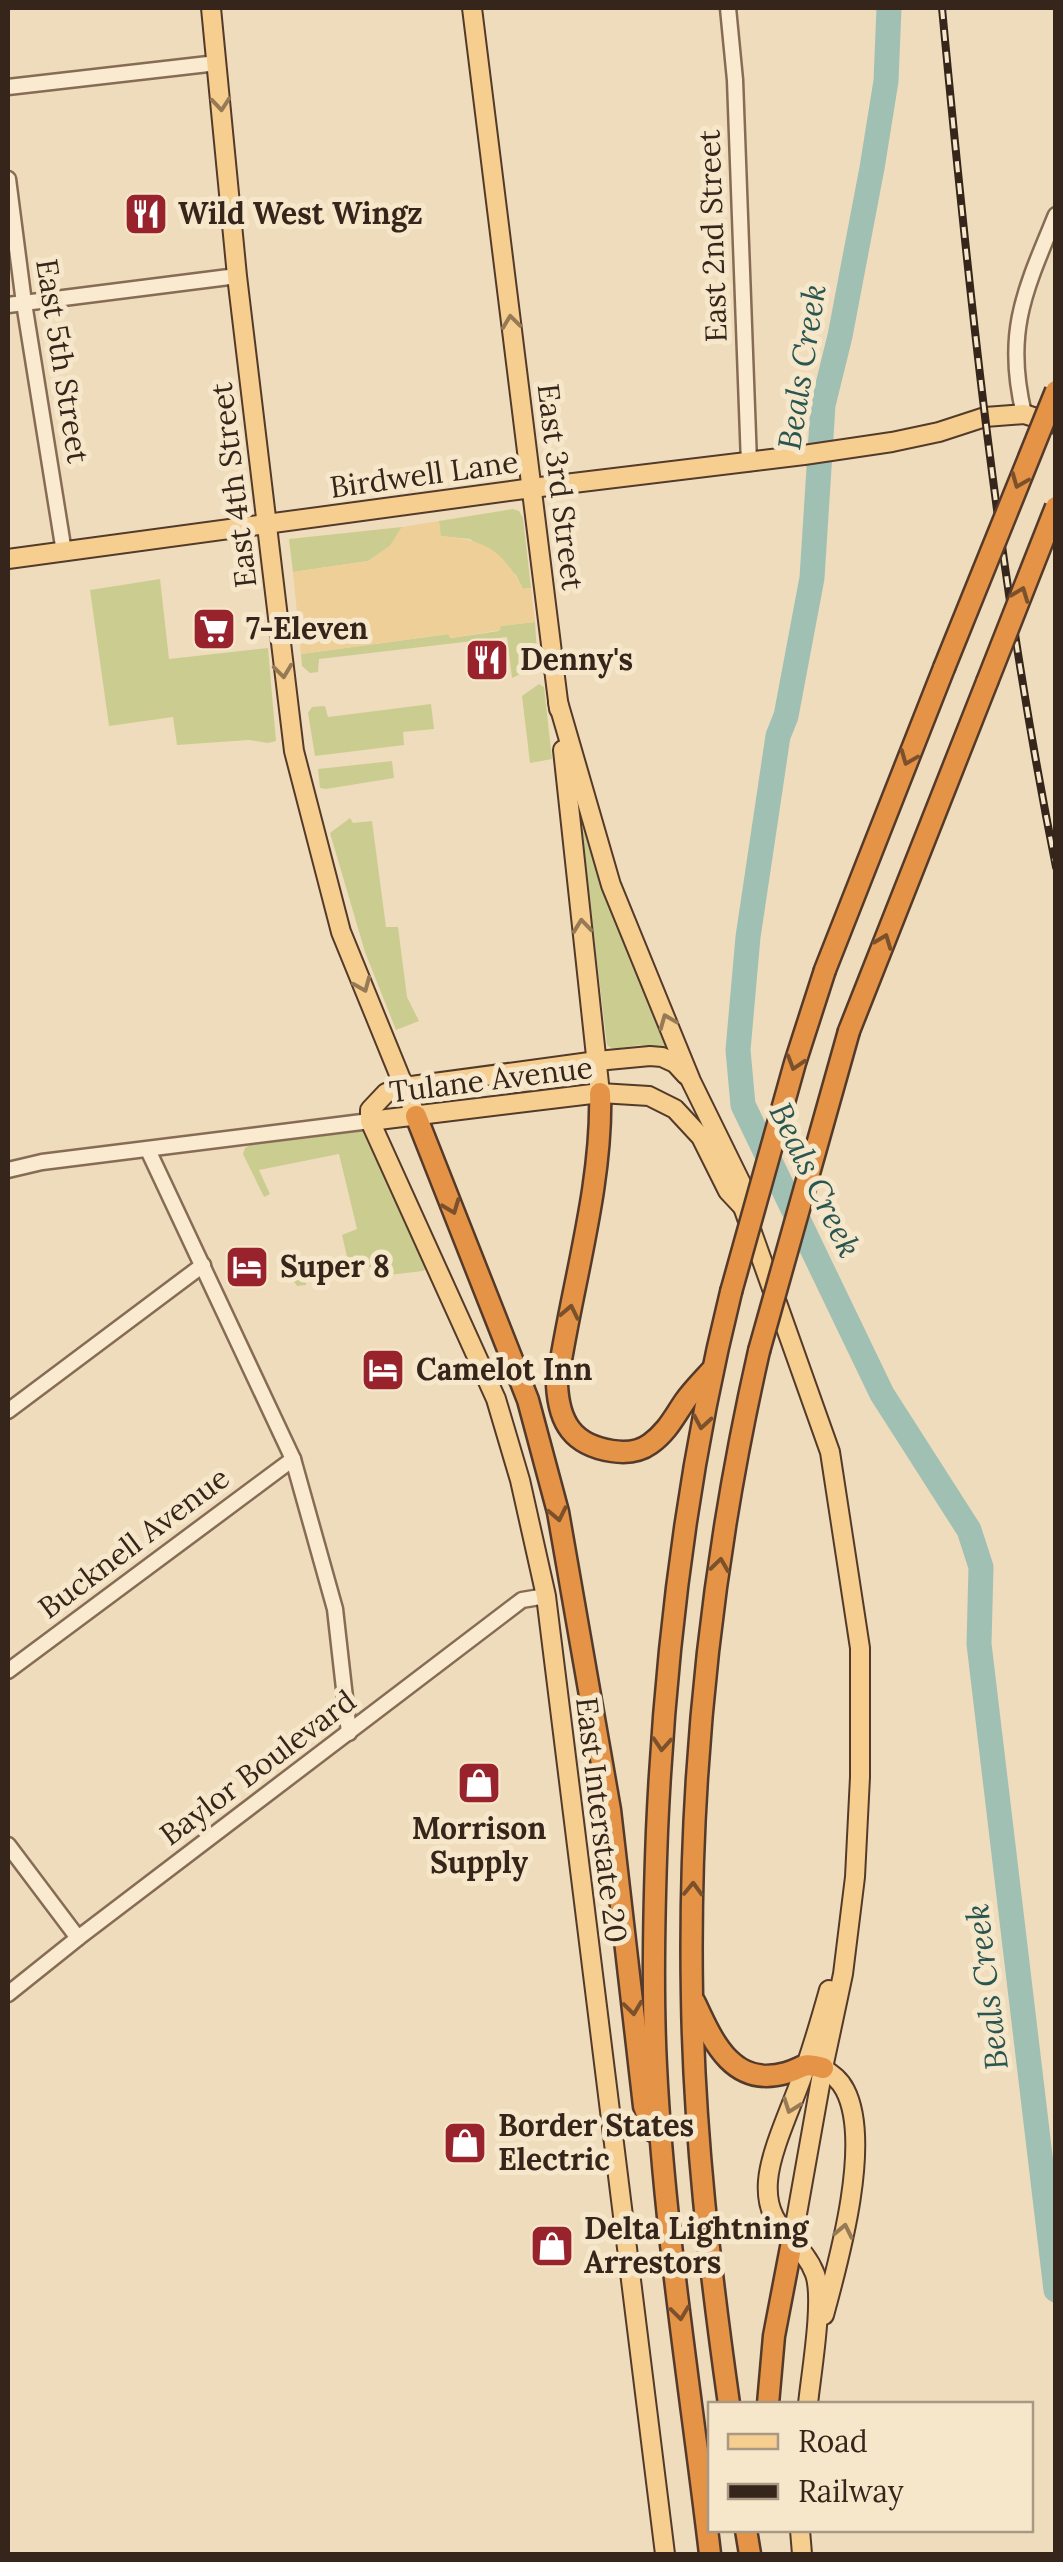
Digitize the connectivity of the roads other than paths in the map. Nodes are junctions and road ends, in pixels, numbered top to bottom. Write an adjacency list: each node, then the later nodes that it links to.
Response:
1 (211, 8): 4 (main road, East 4th Street)
2 (472, 8): 15 (main road, East 3rd Street, one-way to 2)
3 (728, 8): 14 (street, East 2nd Street)
4 (216, 63): 5 (street); 8 (main road, East 4th Street, one-way to 8)
5 (8, 86)
6 (8, 180): 9 (street, East 5th Street)
7 (1056, 215): 12 (street)
8 (237, 276): 9 (street); 17 (main road, East 4th Street)
9 (24, 303): 10 (street); 18 (street, East 5th Street)
10 (8, 305)
11 (1056, 390): 31 (highway, one-way to 31, bridge)
12 (1024, 414): 13 (main road); 14 (main road, Birdwell Lane)
13 (1056, 424)
14 (749, 463): 15 (main road, Birdwell Lane)
15 (532, 488): 17 (main road, Birdwell Lane); 20 (main road, East 3rd Street)
16 (1056, 507): 40 (highway, one-way to 16, bridge)
17 (268, 524): 18 (main road, Birdwell Lane); 23 (main road, East 4th Street, one-way to 23)
18 (64, 552): 19 (main road, Birdwell Lane)
19 (8, 559)
20 (558, 702): 21 (main road, East 3rd Street, one-way to 20); 22 (main road, one-way to 20)
21 (596, 1061): 22 (main road, Tulane Avenue); 23 (main road, Tulane Avenue); 24 (main road, East 3rd Street)
22 (692, 1081): 29 (main road)
23 (404, 1087): 25 (main road, East 4th Street); 26 (main road, Tulane Avenue)
24 (600, 1092): 25 (main road, Tulane Avenue); 29 (main road, Tulane Avenue); 31 (highway, one-way to 24)
25 (416, 1116): 26 (main road, Tulane Avenue); 42 (highway, one-way to 42)
26 (370, 1121): 27 (street, Tulane Avenue); 34 (main road, East Interstate 20)
27 (148, 1150): 28 (street, Tulane Avenue); 30 (street)
28 (8, 1170)
29 (743, 1206): 41 (main road)
30 (204, 1265): 32 (street); 33 (street)
31 (712, 1369): 42 (highway, one-way to 42)
32 (8, 1411)
33 (293, 1459): 35 (street, Bucknell Avenue); 36 (street)
34 (546, 1596): 36 (street, Baylor Boulevard); 48 (main road, East Interstate 20)
35 (8, 1671)
36 (349, 1734): 38 (street, Baylor Boulevard)
37 (8, 1845): 38 (street)
38 (78, 1938): 39 (street, Baylor Boulevard)
39 (8, 1994)
40 (692, 1995): 41 (highway); 45 (highway)
41 (815, 2066): 43 (main road); 43 (main road, one-way to 43); 44 (main road, one-way to 41)
42 (661, 2152): 49 (highway, one-way to 49)
43 (792, 2242): 44 (main road); 46 (highway)
44 (813, 2359): 47 (main road)
45 (729, 2402)
46 (768, 2402)
47 (808, 2402)
48 (666, 2554)
49 (710, 2554)

